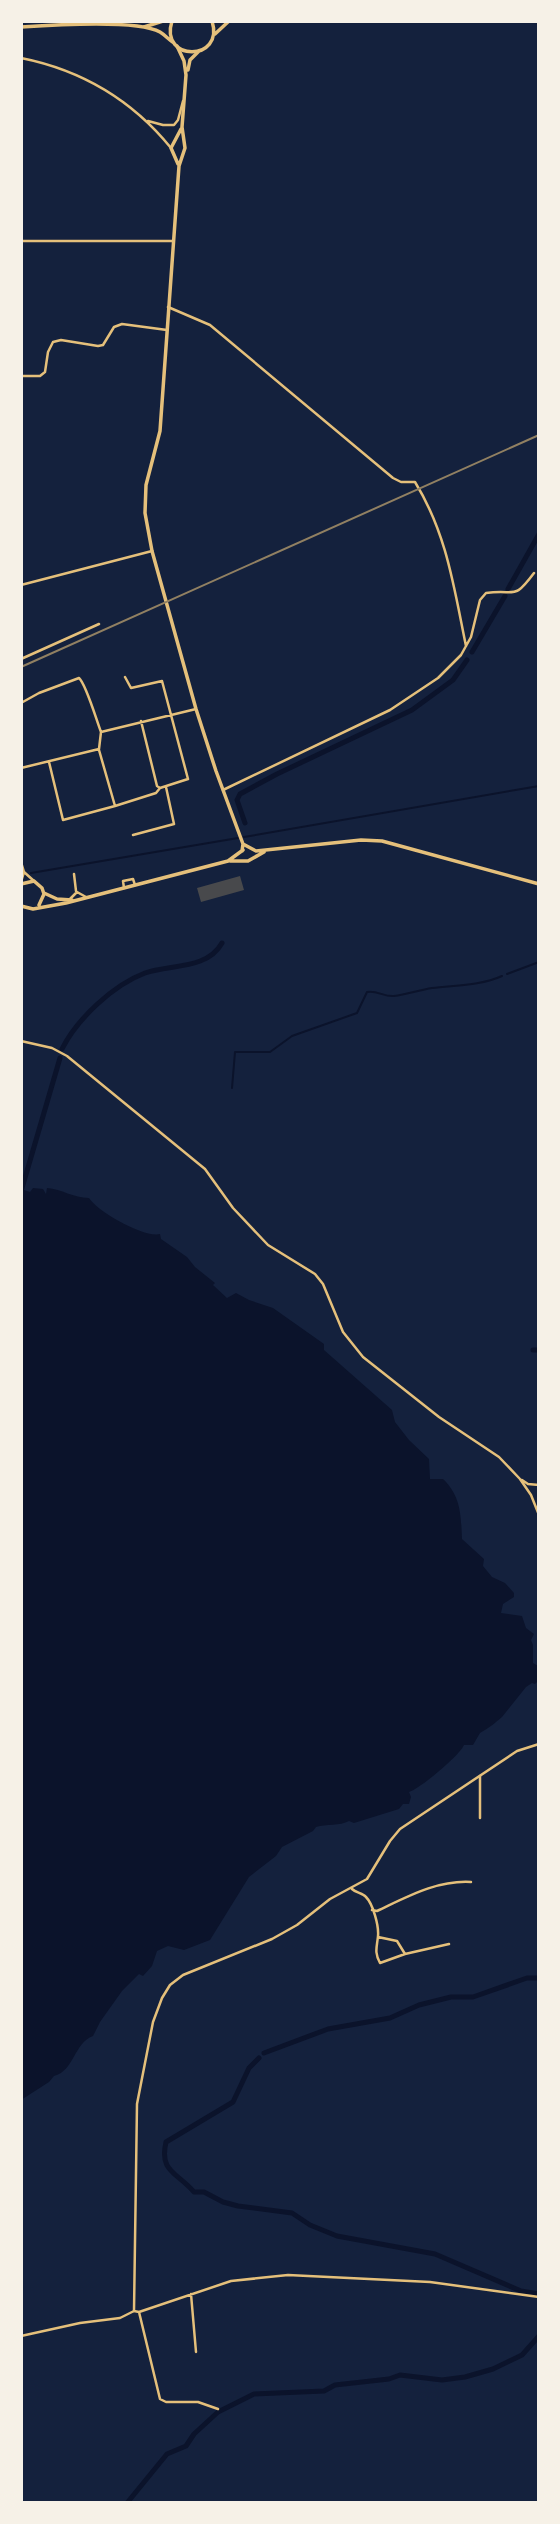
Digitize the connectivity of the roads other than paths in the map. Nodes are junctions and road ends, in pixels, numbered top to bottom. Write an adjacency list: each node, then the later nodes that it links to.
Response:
1 (163, 21): 6 (main road)
2 (172, 21): 8 (main road)
3 (212, 21): 7 (main road)
4 (229, 21): 7 (main road)
5 (21, 27): 6 (main road)
6 (139, 27): 8 (main road)
7 (214, 35): 9 (main road)
8 (175, 45): 9 (main road); 11 (main road)
9 (198, 52): 11 (main road)
10 (21, 58): 13 (street)
11 (186, 75): 12 (main road)
12 (184, 98): 13 (street); 14 (main road)
13 (147, 121): 15 (street)
14 (182, 127): 16 (main road); 17 (main road)
15 (161, 135): 16 (street); 18 (street)
16 (175, 141): 17 (main road); 18 (main road)
17 (183, 142): 19 (main road)
18 (170, 148): 20 (main road)
19 (183, 153): 20 (main road); 21 (main road)
20 (175, 154): 21 (main road)
21 (179, 166): 23 (main road)
22 (21, 241): 23 (street)
23 (172, 241): 24 (main road)
24 (168, 307): 25 (main road); 31 (street)
25 (167, 330): 26 (street); 27 (main road)
26 (21, 376)
27 (152, 551): 29 (street); 35 (main road)
28 (534, 573): 31 (street)
29 (21, 585)
30 (99, 624): 32 (street)
31 (466, 646): 44 (street)
32 (21, 659)
33 (125, 677): 36 (street)
34 (21, 703): 38 (street)
35 (196, 709): 36 (street); 44 (main road)
36 (171, 713): 37 (street); 42 (street)
37 (141, 721): 38 (street); 43 (street)
38 (101, 732): 39 (street)
39 (99, 749): 40 (street); 45 (street)
40 (48, 762): 41 (street); 45 (street)
41 (21, 768)
42 (166, 787): 43 (street); 46 (street)
43 (160, 788): 45 (street)
44 (223, 790): 47 (main road)
45 (115, 806)
46 (133, 835)
47 (243, 844): 48 (main road); 50 (main road)
48 (250, 849): 49 (main road); 50 (main road); 51 (main road)
49 (270, 850): 51 (main road); 59 (main road)
50 (242, 852): 52 (main road); 53 (main road)
51 (253, 857): 52 (main road)
52 (244, 860): 53 (main road)
53 (228, 861): 62 (main road)
54 (21, 862): 55 (street)
55 (24, 872): 57 (street); 58 (street)
56 (74, 874): 60 (street)
57 (34, 881): 58 (main road); 61 (main road)
58 (21, 883)
59 (539, 884)
60 (76, 892): 62 (street); 63 (street)
61 (44, 893): 63 (main road); 65 (main road)
62 (86, 897): 63 (main road)
63 (71, 900): 65 (main road)
64 (21, 907): 65 (main road)
65 (37, 907)
66 (21, 1041): 67 (street)
67 (520, 1479): 68 (street); 69 (street)
68 (539, 1485)
69 (539, 1515)
70 (539, 1744): 71 (street)
71 (480, 1775): 72 (street); 74 (street)
72 (480, 1818)
73 (471, 1882): 75 (street)
74 (352, 1889): 75 (street); 81 (street)
75 (372, 1910): 76 (street)
76 (378, 1937): 78 (street); 78 (street)
77 (449, 1944): 78 (street)
78 (405, 1954)
79 (191, 2294): 80 (street); 81 (street); 83 (street)
80 (539, 2297)
81 (137, 2312): 82 (street); 84 (street)
82 (21, 2336)
83 (196, 2352)
84 (218, 2409)

